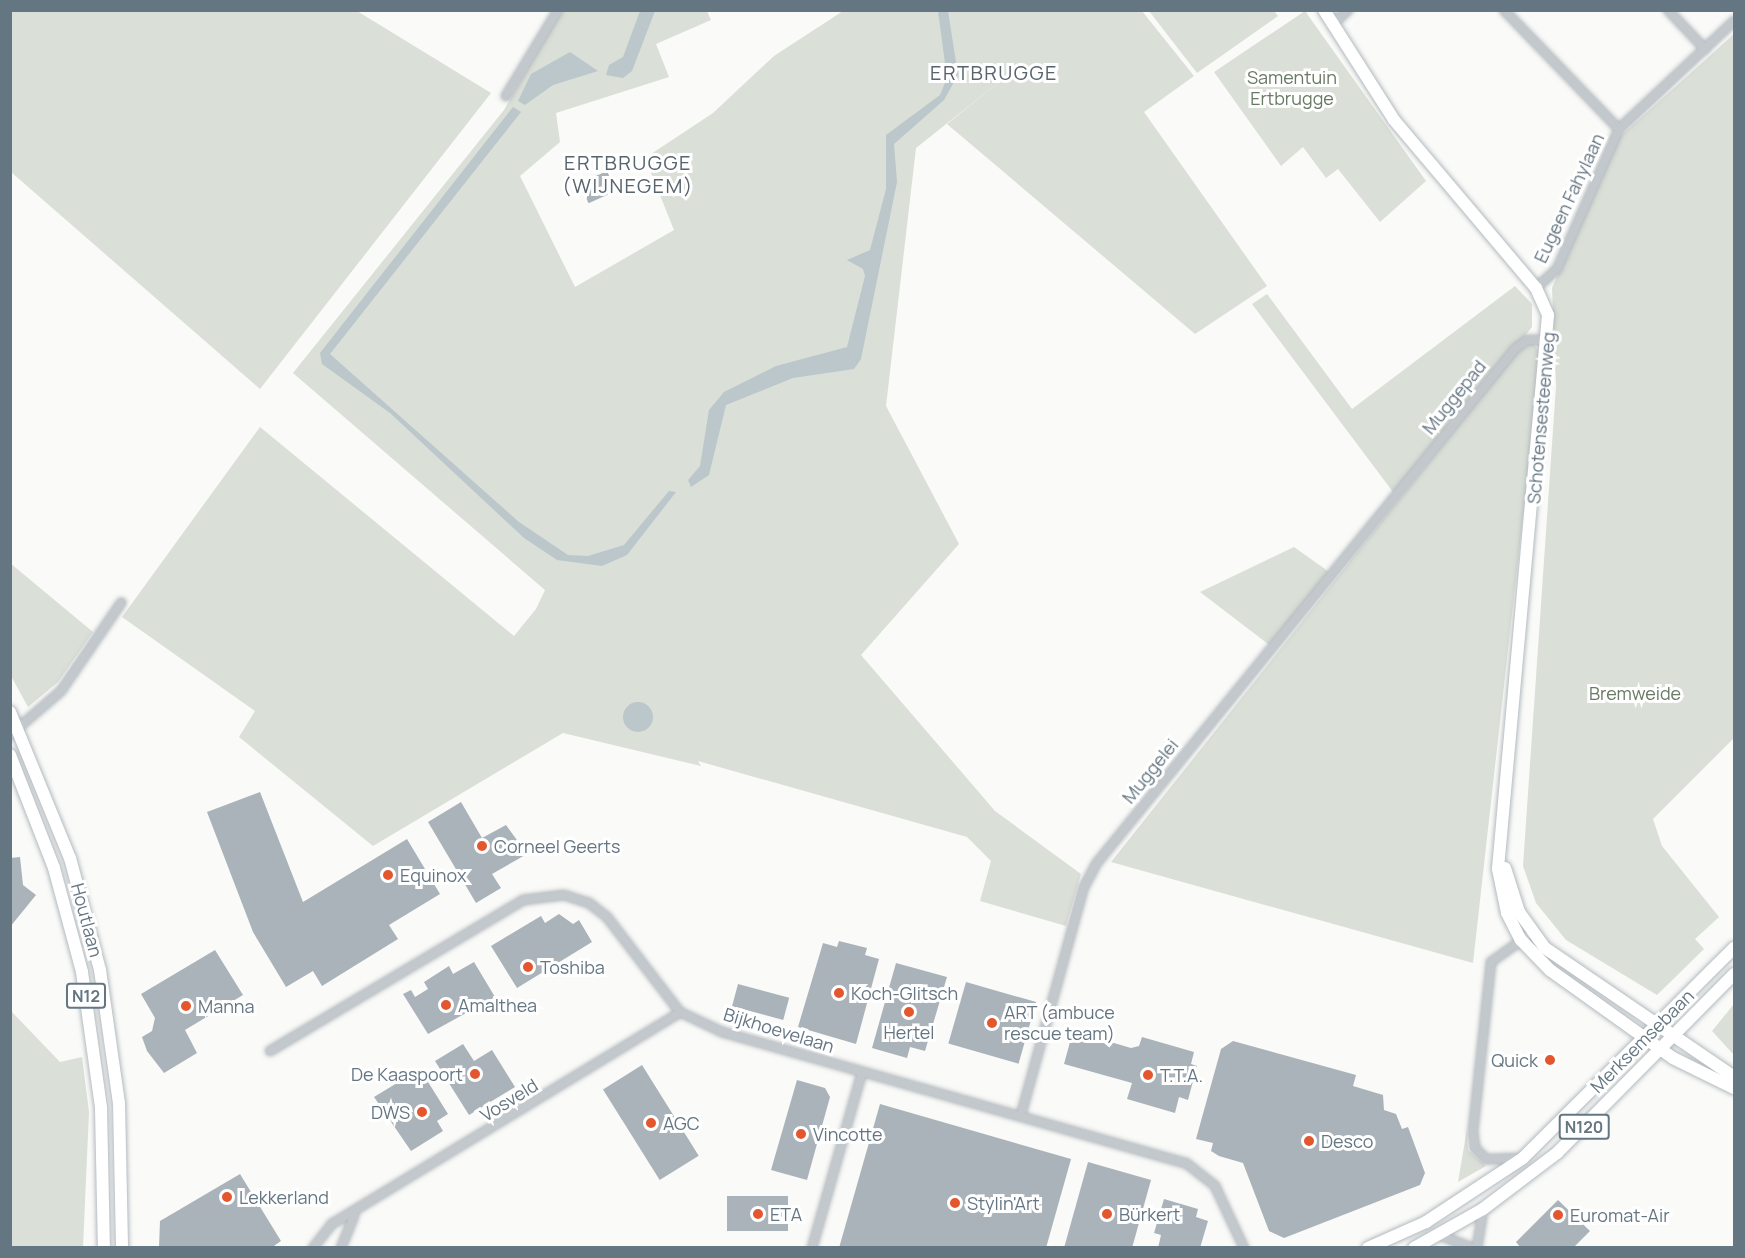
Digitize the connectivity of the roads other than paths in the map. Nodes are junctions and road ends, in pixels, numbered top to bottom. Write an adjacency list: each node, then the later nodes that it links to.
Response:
1 (558, 10): 9 (street)
2 (1324, 10): 7 (main road, Schotensesteenweg)
3 (1348, 10): 7 (street)
4 (1504, 10): 10 (street)
5 (1668, 10): 8 (street)
6 (1734, 21): 8 (street, Eugeen Fahylaan)
7 (1333, 24): 11 (main road, Schotensesteenweg)
8 (1705, 49): 10 (street, Eugeen Fahylaan)
9 (506, 96)
10 (1620, 129): 11 (street, Eugeen Fahylaan)
11 (1536, 288): 12 (main road, Schotensesteenweg)
12 (1549, 340): 13 (street, Muggepad); 18 (main road, Schotensesteenweg)
13 (1396, 496): 32 (street, Muggelei)
14 (121, 603): 16 (street)
15 (10, 712): 16 (main road, Houtlaan / N12)
16 (15, 732): 38 (main road, Houtlaan / N12)
17 (10, 755): 37 (main road, Houtlaan / N12)
18 (1500, 849): 19 (main road); 20 (main road)
19 (1532, 933): 20 (street); 24 (main road)
20 (1521, 940): 25 (main road); 33 (street)
21 (1734, 948): 24 (main road, Merksemsebaan / N120)
22 (1734, 974): 26 (main road, Merksemsebaan / N120)
23 (680, 1012): 28 (street, Bijkhoevelaan); 29 (street, Bijkhoevelaan); 35 (street, Vosveld)
24 (1658, 1024): 25 (main road, Merksemsebaan / N120); 26 (main road)
25 (1646, 1036): 27 (main road); 33 (main road, Merksemsebaan / N120)
26 (1672, 1036): 27 (main road, Merksemsebaan / N120); 30 (main road)
27 (1660, 1049): 31 (main road); 34 (main road, Merksemsebaan / N120)
28 (270, 1051)
29 (862, 1072): 32 (street, Bijkhoevelaan); 41 (street)
30 (1734, 1077)
31 (1734, 1089)
32 (1021, 1115): 42 (street, Bijkhoevelaan)
33 (1523, 1158): 43 (main road, Merksemsebaan / N120)
34 (1483, 1209): 36 (main road, Merksemsebaan / N120); 45 (street)
35 (354, 1215): 39 (street, Vosveld); 40 (street)
36 (1439, 1234): 44 (main road, Merksemsebaan / N120); 45 (street)
37 (104, 1248)
38 (122, 1248)
39 (313, 1248)
40 (340, 1248)
41 (812, 1248)
42 (1244, 1248)
43 (1368, 1248)
44 (1414, 1248)
45 (1475, 1248)

